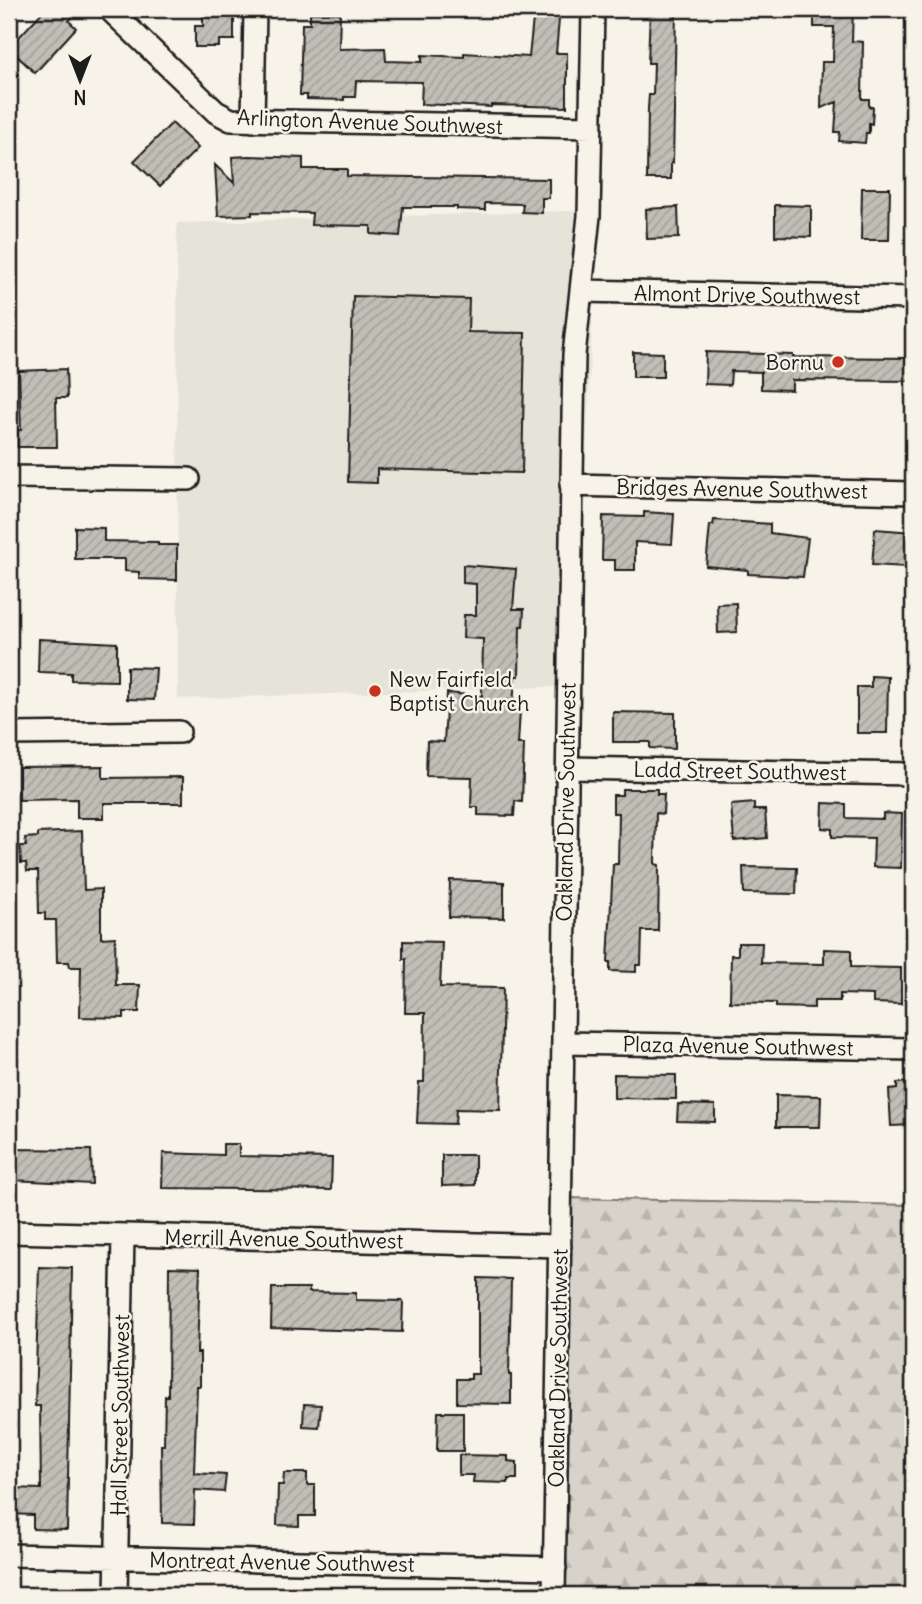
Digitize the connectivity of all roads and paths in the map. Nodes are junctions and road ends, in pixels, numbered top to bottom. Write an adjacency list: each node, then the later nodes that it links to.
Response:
1 (109, 9): 4 (street, Arlington Avenue Southwest)
2 (255, 9): 4 (street)
3 (593, 9): 5 (street, Oakland Drive Southwest)
4 (253, 121): 5 (street, Arlington Avenue Southwest)
5 (591, 127): 6 (street, Oakland Drive Southwest)
6 (581, 291): 7 (street, Almont Drive Southwest); 10 (street, Oakland Drive Southwest)
7 (913, 298)
8 (9, 477): 9 (street)
9 (189, 479)
10 (571, 485): 11 (street, Bridges Avenue Southwest); 14 (street, Oakland Drive Southwest)
11 (913, 493)
12 (179, 732): 13 (street)
13 (9, 734)
14 (567, 768): 15 (street, Ladd Street Southwest); 16 (street, Oakland Drive Southwest)
15 (913, 774)
16 (563, 1044): 17 (street, Plaza Avenue Southwest); 20 (street, Oakland Drive Southwest)
17 (913, 1049)
18 (9, 1232): 19 (street, Merrill Avenue Southwest)
19 (123, 1236): 20 (street, Merrill Avenue Southwest); 22 (street, Hall Street Southwest)
20 (560, 1246): 23 (street, Oakland Drive Southwest)
21 (9, 1555): 22 (street, Montreat Avenue Southwest)
22 (117, 1558): 23 (street, Montreat Avenue Southwest); 24 (street, Hall Street Southwest)
23 (555, 1568): 25 (street, Oakland Drive Southwest)
24 (116, 1595)
25 (554, 1595)

